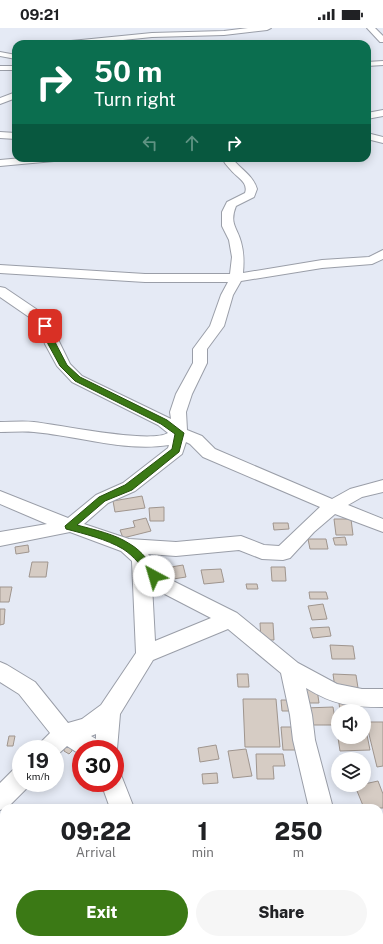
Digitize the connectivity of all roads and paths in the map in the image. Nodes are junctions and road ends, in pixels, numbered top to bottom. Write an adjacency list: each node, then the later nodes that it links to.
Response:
1 (267, 28): 3 (street)
2 (371, 28): 6 (street)
3 (196, 30): 4 (street); 5 (street)
4 (101, 40)
5 (197, 40)
6 (383, 40)
7 (12, 50): 8 (street)
8 (0, 51)
9 (0, 54): 10 (street)
10 (12, 56)
11 (371, 57): 12 (street)
12 (383, 60): 13 (street)
13 (371, 63)
14 (0, 68): 15 (street)
15 (12, 68)
16 (12, 96): 17 (street)
17 (0, 101)
18 (383, 113): 19 (street)
19 (371, 115)
20 (0, 135): 21 (street)
21 (12, 136)
22 (371, 137): 23 (street)
23 (383, 140)
24 (12, 162): 26 (street)
25 (230, 162): 29 (street)
26 (0, 163)
27 (383, 254): 29 (street)
28 (0, 269): 29 (street)
29 (236, 278): 32 (street)
30 (0, 291): 32 (street)
31 (0, 427): 32 (street)
32 (179, 433): 35 (street); 37 (street)
33 (383, 486): 35 (street)
34 (0, 497): 37 (street)
35 (333, 506): 36 (street); 39 (street)
36 (382, 524)
37 (70, 526): 38 (street); 39 (street)
38 (0, 539)
39 (134, 552): 40 (street); 41 (street)
40 (230, 619): 41 (street); 42 (street)
41 (146, 654): 45 (street)
42 (291, 669): 44 (street); 53 (street)
43 (0, 671): 46 (street)
44 (383, 698)
45 (109, 712): 47 (street); 48 (street)
46 (56, 740)
47 (59, 740)
48 (107, 740)
49 (12, 787): 51 (street)
50 (116, 792): 52 (street)
51 (0, 799)
52 (121, 804)
53 (320, 804)

